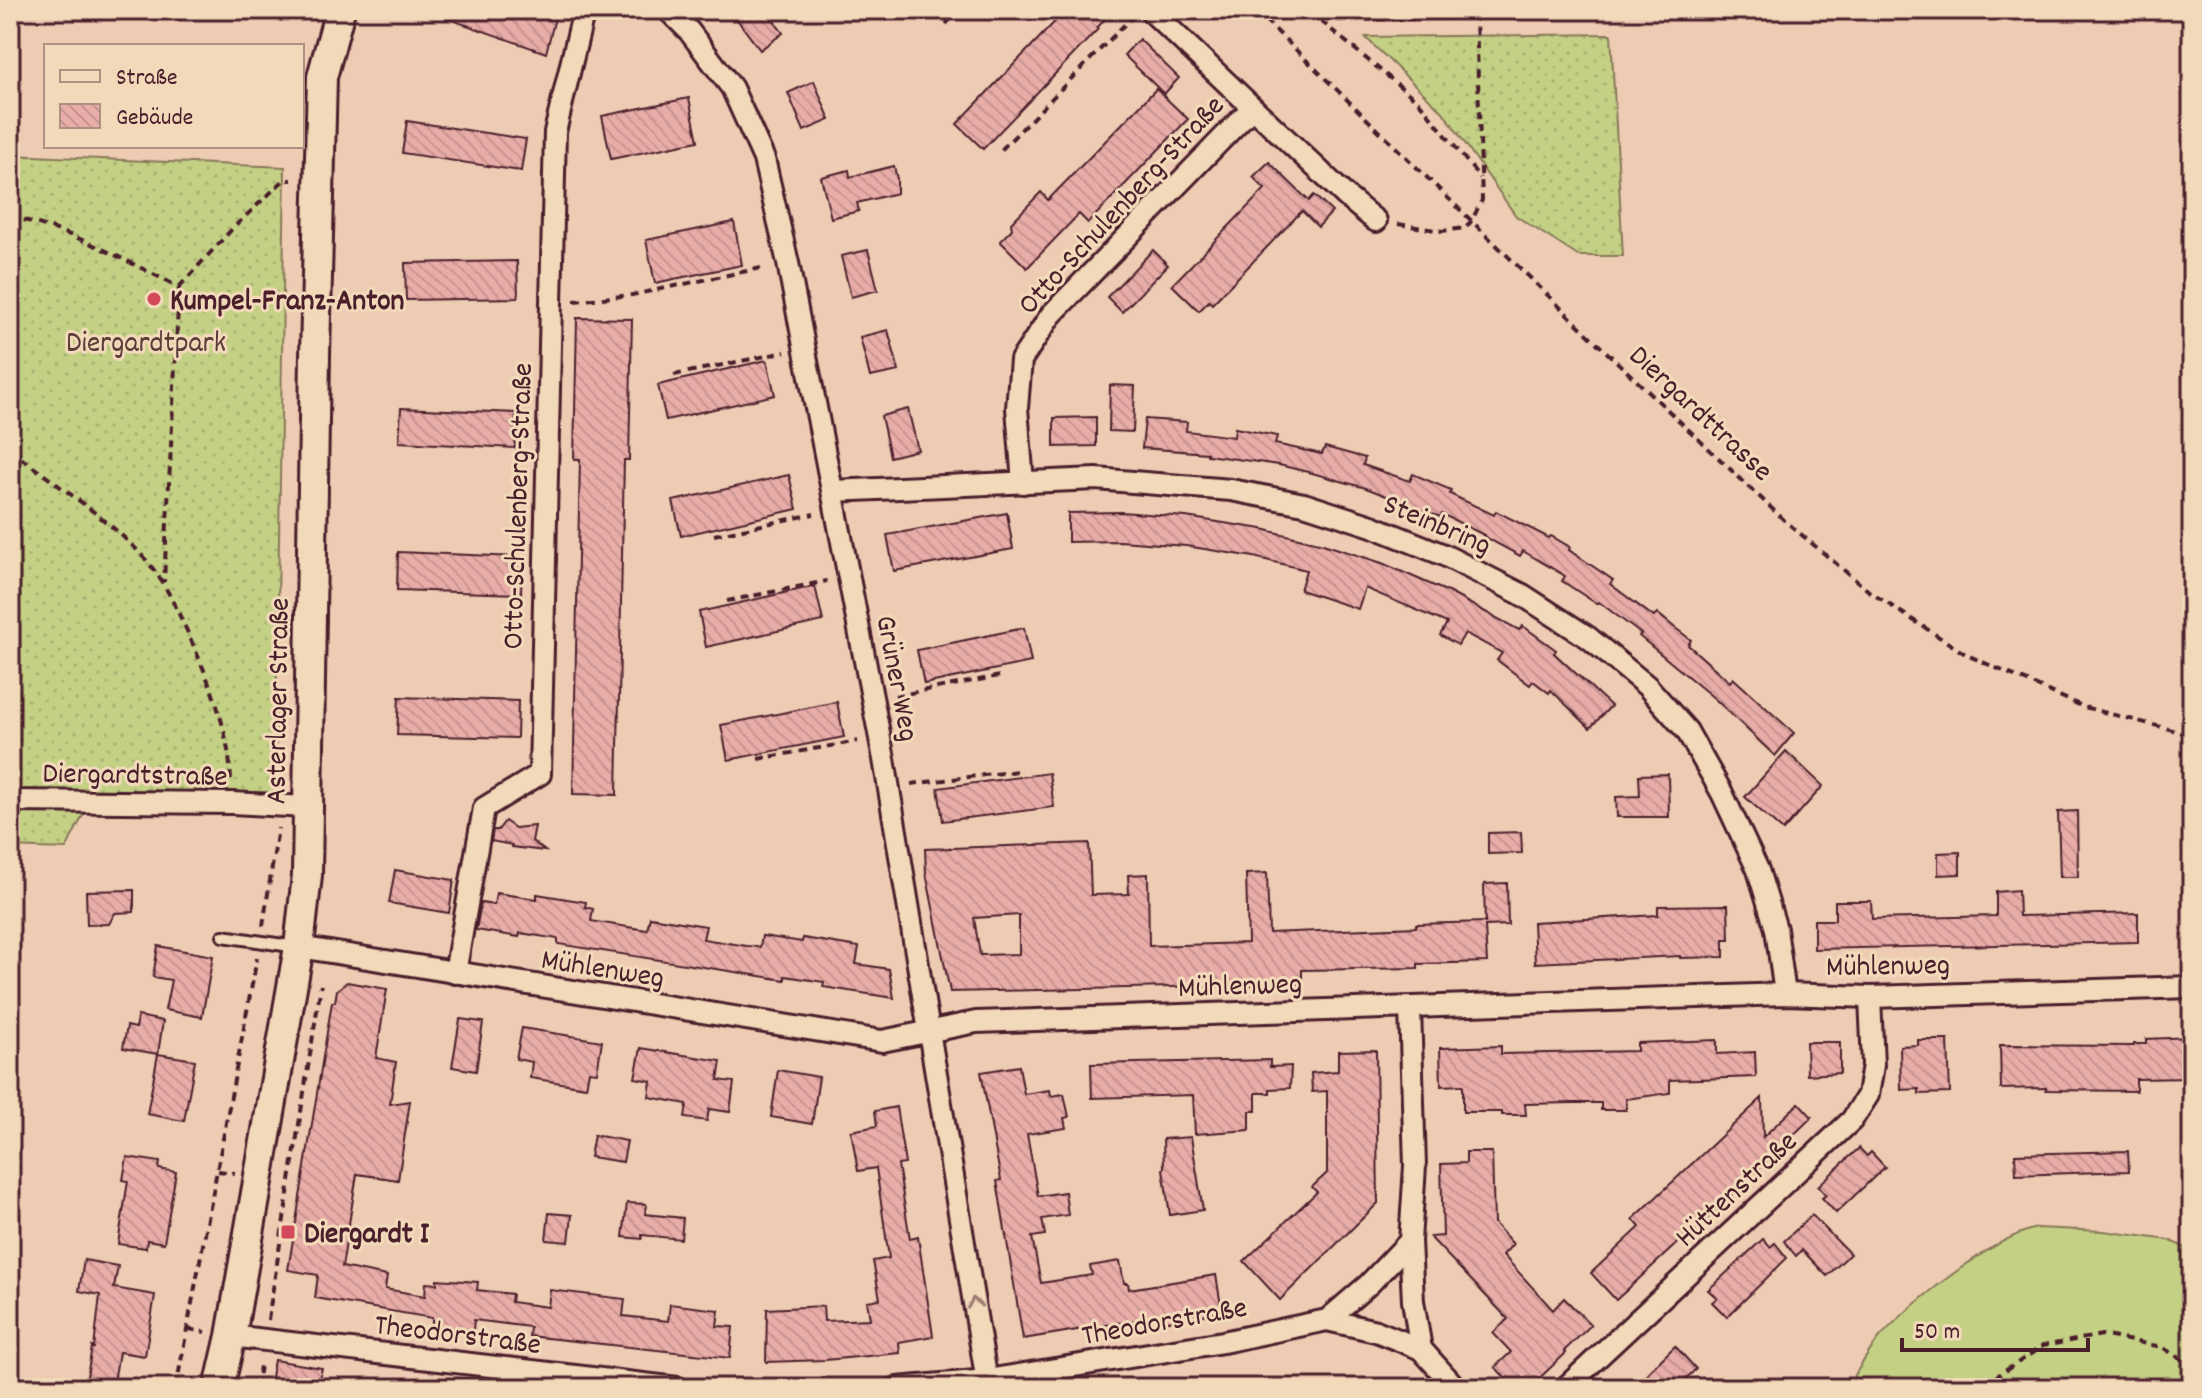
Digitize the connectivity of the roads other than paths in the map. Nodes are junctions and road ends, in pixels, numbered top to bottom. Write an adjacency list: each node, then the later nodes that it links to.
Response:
1 (340, 10): 10 (main road, Asterlager Straße)
2 (584, 10): 13 (street, Otto-Schulenberg-Straße)
3 (668, 10): 8 (street, Grüner Weg)
4 (1150, 10): 5 (street, Otto-Schulenberg-Straße)
5 (1252, 108): 6 (street, Otto-Schulenberg-Straße); 7 (street, Otto-Schulenberg-Straße)
6 (1376, 221)
7 (1023, 483): 8 (street, Steinbring); 15 (street, Steinbring)
8 (835, 500): 18 (street, Grüner Weg)
9 (10, 801): 10 (street, Diergardtstraße)
10 (307, 807): 12 (main road, Asterlager Straße)
11 (223, 936): 12 (lane)
12 (312, 950): 13 (street, Mühlenweg); 21 (main road, Asterlager Straße)
13 (455, 973): 18 (street, Mühlenweg)
14 (2192, 987): 16 (street, Mühlenweg)
15 (1785, 994): 16 (street, Mühlenweg); 17 (street, Mühlenweg)
16 (1870, 997): 29 (street, Hüttenstraße)
17 (1410, 1008): 18 (street, Mühlenweg); 19 (street)
18 (930, 1031): 24 (street, Grüner Weg, one-way to 18)
19 (1410, 1241): 20 (street, Theodorstraße); 22 (street)
20 (1327, 1320): 22 (street); 24 (street, Theodorstraße)
21 (231, 1336): 23 (street, Theodorstraße); 25 (main road, Asterlager Straße)
22 (1421, 1349): 28 (street)
23 (534, 1380): 26 (street, Theodorstraße)
24 (988, 1384): 27 (street, Theodorstraße)
25 (219, 1388)
26 (678, 1388)
27 (897, 1388)
28 (1456, 1388)
29 (1565, 1388)

